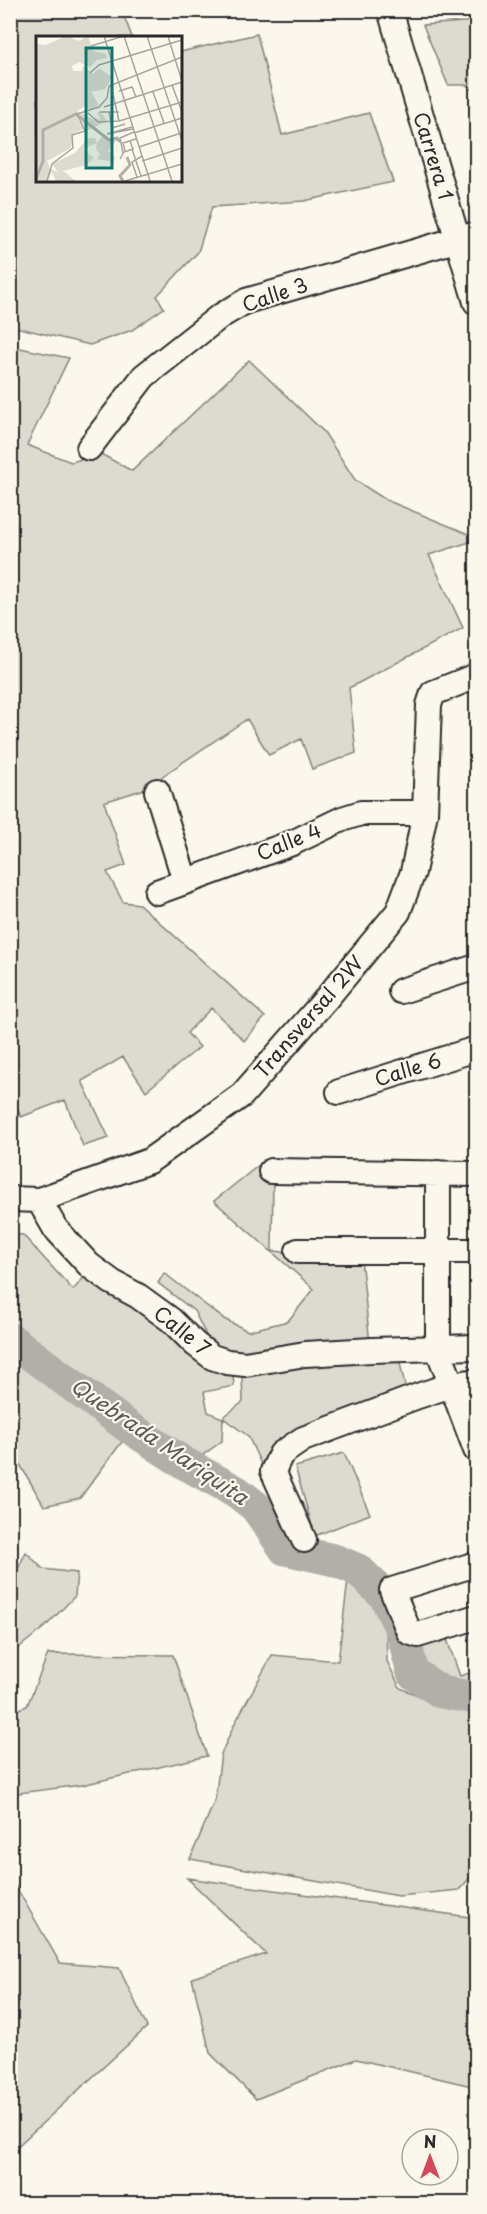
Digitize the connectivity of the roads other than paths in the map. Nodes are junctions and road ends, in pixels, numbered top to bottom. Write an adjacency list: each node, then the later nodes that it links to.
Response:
1 (390, 10): 2 (street, Carrera 1)
2 (467, 237): 3 (street, Carrera 1); 4 (street, Calle 3)
3 (477, 302)
4 (89, 448)
5 (475, 683): 7 (street, Transversal 2W)
6 (157, 791): 8 (street)
7 (425, 813): 8 (street, Calle 4); 18 (street, Transversal 2W)
8 (185, 880): 9 (street, Calle 4)
9 (157, 892)
10 (477, 967): 11 (street)
11 (401, 991)
12 (477, 1049): 13 (street, Calle 6)
13 (339, 1092)
14 (271, 1171): 15 (street)
15 (438, 1173): 16 (street); 20 (street)
16 (477, 1174)
17 (10, 1199): 18 (street, Transversal 2W)
18 (39, 1200): 23 (street, Calle 7)
19 (298, 1251): 20 (street)
20 (437, 1251): 21 (street); 23 (street)
21 (477, 1251)
22 (477, 1347): 23 (street, Calle 7)
23 (438, 1349): 25 (street)
24 (477, 1381): 25 (street)
25 (452, 1385): 26 (street); 27 (street)
26 (477, 1450)
27 (304, 1540)
28 (477, 1564): 29 (street)
29 (477, 1617)

